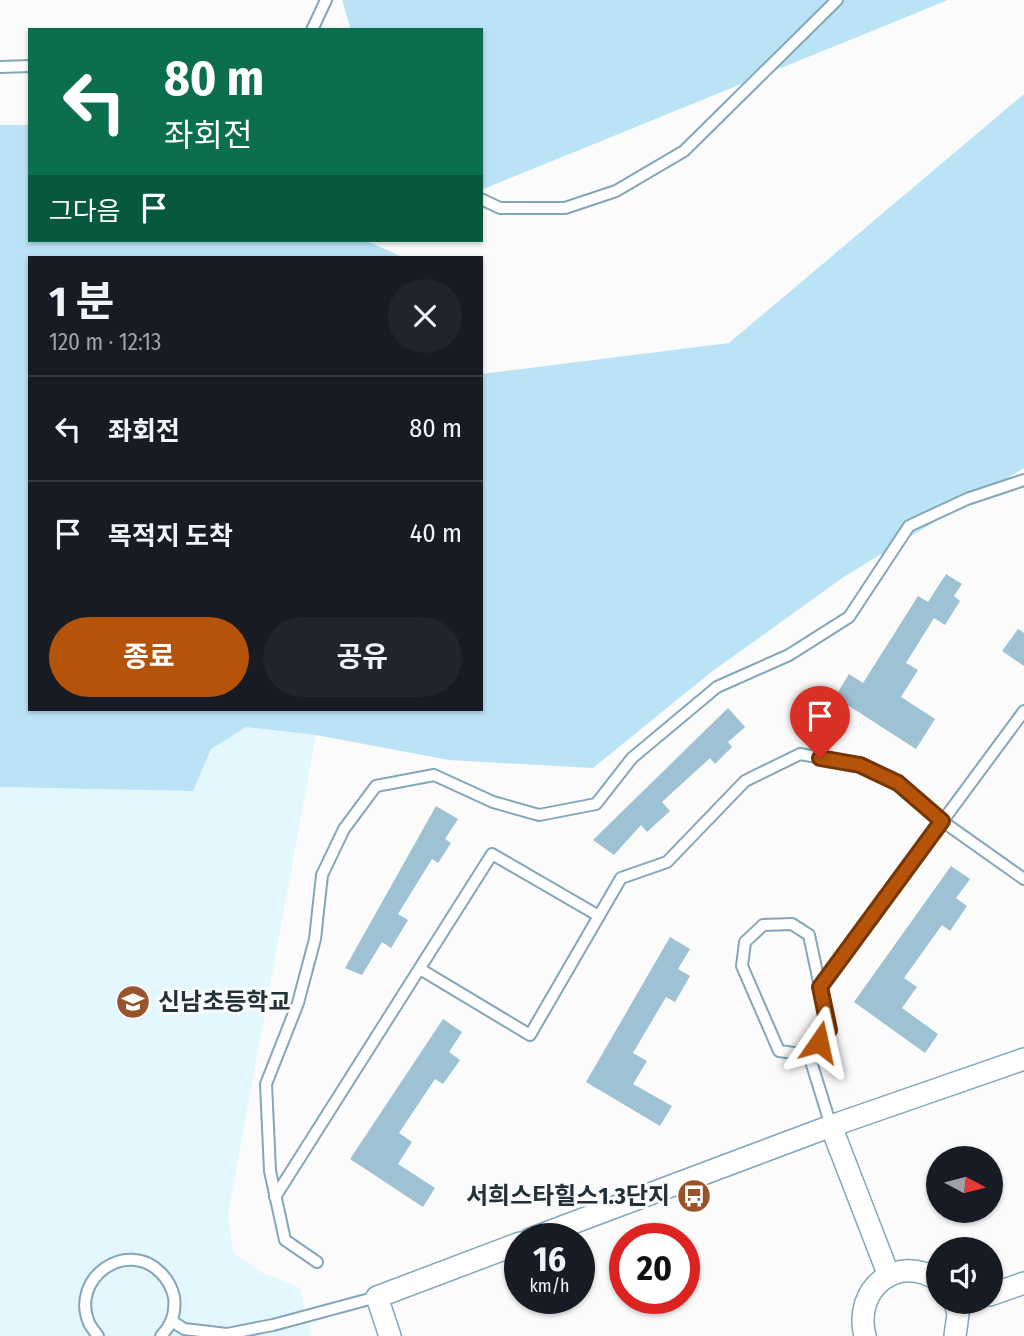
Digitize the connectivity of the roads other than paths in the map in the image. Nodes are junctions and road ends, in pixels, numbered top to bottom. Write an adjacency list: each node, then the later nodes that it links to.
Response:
1 (326, 0): 3 (lane)
2 (837, 0): 6 (lane)
3 (314, 28)
4 (28, 66): 5 (lane)
5 (0, 67)
6 (483, 200)
7 (1024, 480): 17 (lane)
8 (1024, 711): 9 (lane)
9 (942, 821): 10 (lane); 11 (lane); 13 (lane)
10 (1024, 879)
11 (599, 916): 12 (lane); 12 (lane)
12 (420, 969): 17 (lane)
13 (820, 987): 14 (lane); 14 (lane)
14 (809, 1055): 16 (lane)
15 (1024, 1059): 16 (street)
16 (831, 1126): 18 (street); 22 (street)
17 (275, 1197): 20 (lane)
18 (573, 1223)
19 (504, 1249): 25 (street)
20 (317, 1262)
21 (926, 1273): 22 (street)
22 (889, 1276): 31 (street)
23 (1024, 1283): 24 (street)
24 (1003, 1290)
25 (377, 1297): 27 (lane); 30 (street)
26 (960, 1314): 32 (street)
27 (172, 1321): 28 (lane); 29 (lane)
28 (98, 1336)
29 (161, 1336)
30 (390, 1336)
31 (865, 1336)
32 (955, 1336)

